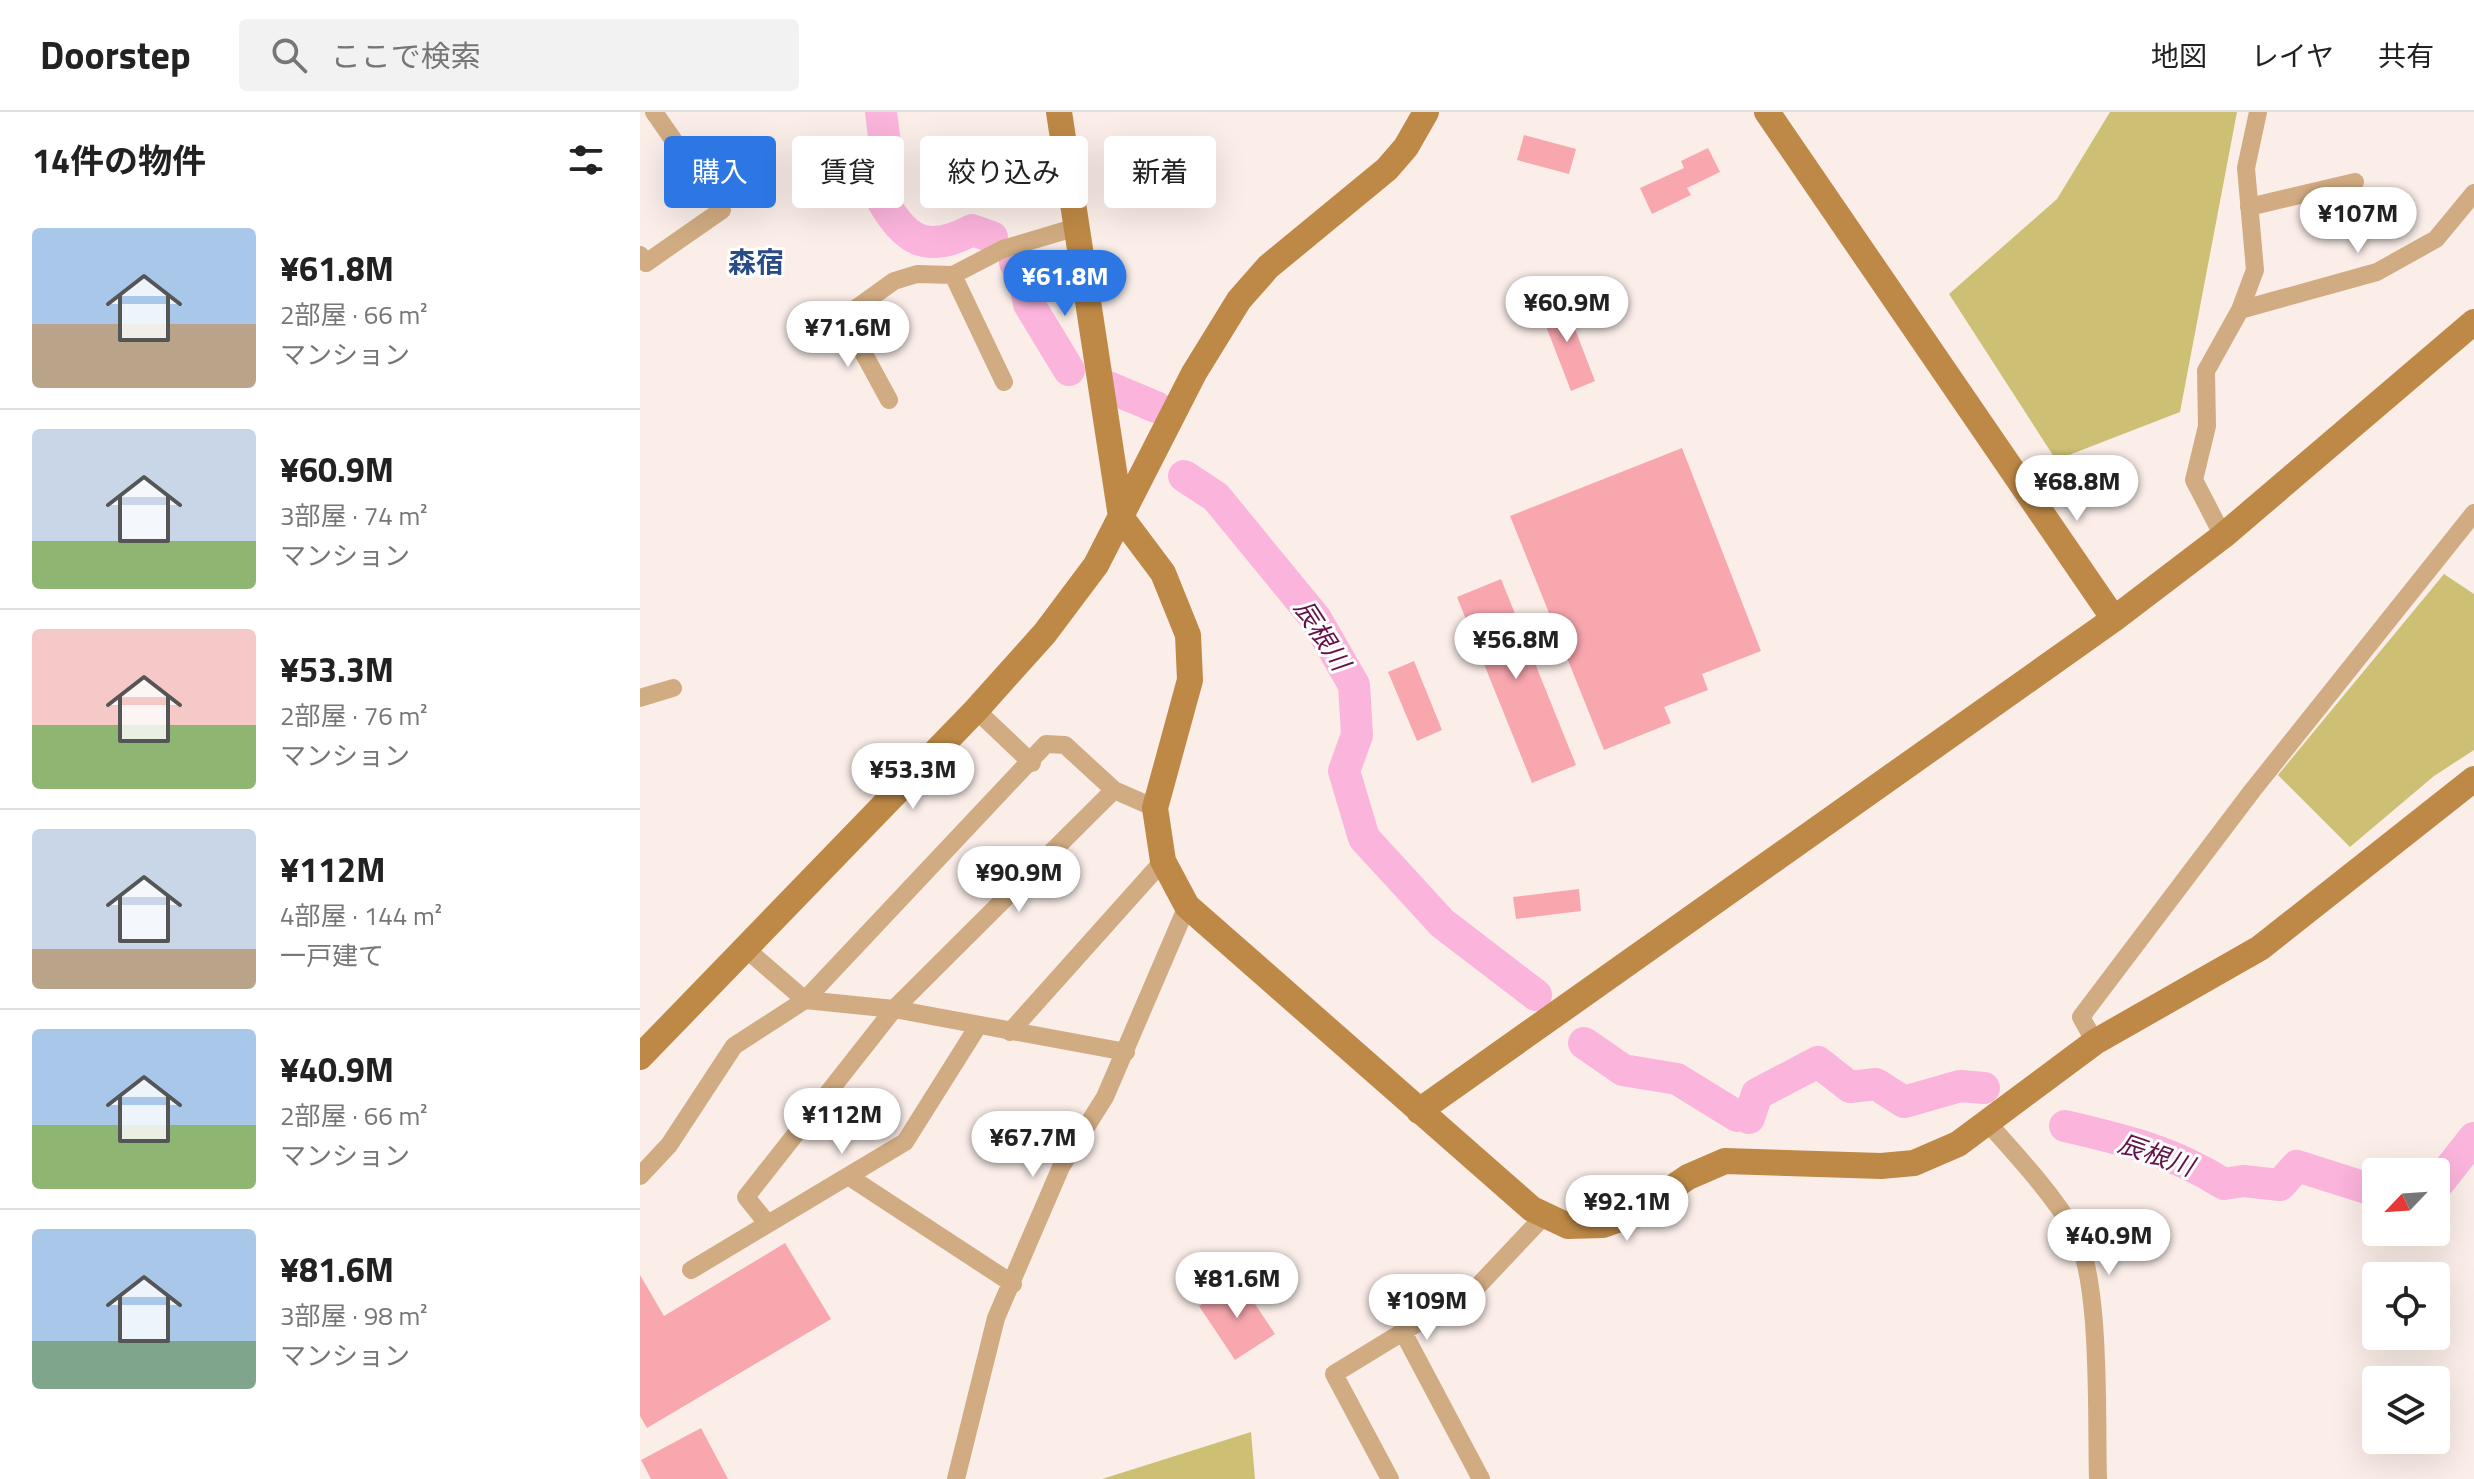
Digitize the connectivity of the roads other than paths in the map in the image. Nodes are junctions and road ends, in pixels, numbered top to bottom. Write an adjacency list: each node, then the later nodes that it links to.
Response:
1 (654, 112): 10 (street)
2 (1059, 112): 9 (street)
3 (1426, 112): 19 (street)
4 (1767, 112): 21 (street)
5 (2258, 112): 8 (street)
6 (2355, 182): 8 (street)
7 (2474, 193): 12 (street)
8 (2249, 207): 12 (street)
9 (1077, 227): 11 (street); 19 (street)
10 (640, 255)
11 (953, 275): 13 (street); 16 (street)
12 (2240, 310): 20 (street)
13 (844, 317): 15 (street); 17 (street)
14 (2474, 322): 20 (street)
15 (804, 336)
16 (1004, 382)
17 (889, 400)
18 (2474, 513): 36 (street)
19 (1121, 517): 24 (street); 28 (street)
20 (2223, 536): 21 (street)
21 (2114, 619): 39 (street)
22 (673, 688): 23 (street)
23 (640, 698)
24 (976, 710): 25 (street); 31 (street)
25 (1032, 763): 27 (street); 32 (street)
26 (2474, 779): 36 (street)
27 (1114, 790): 28 (street); 33 (street)
28 (1155, 808): 29 (street)
29 (1163, 861): 30 (street); 35 (street)
30 (1187, 906): 37 (street); 39 (street)
31 (746, 949): 32 (street); 38 (street)
32 (805, 1000): 33 (street); 41 (street)
33 (894, 1009): 34 (street); 44 (street)
34 (978, 1026): 35 (street); 42 (street)
35 (1010, 1032): 37 (street)
36 (2095, 1042): 40 (street)
37 (1126, 1052): 46 (street)
38 (640, 1057)
39 (1419, 1111): 43 (street)
40 (1988, 1123): 43 (street); 51 (street)
41 (640, 1176)
42 (848, 1176): 44 (street); 46 (street)
43 (1545, 1215): 47 (street)
44 (767, 1223): 45 (street)
45 (691, 1270)
46 (1013, 1284): 48 (street)
47 (1403, 1332): 49 (street); 50 (street)
48 (956, 1479)
49 (1390, 1479)
50 (1481, 1479)
51 (2098, 1479)

